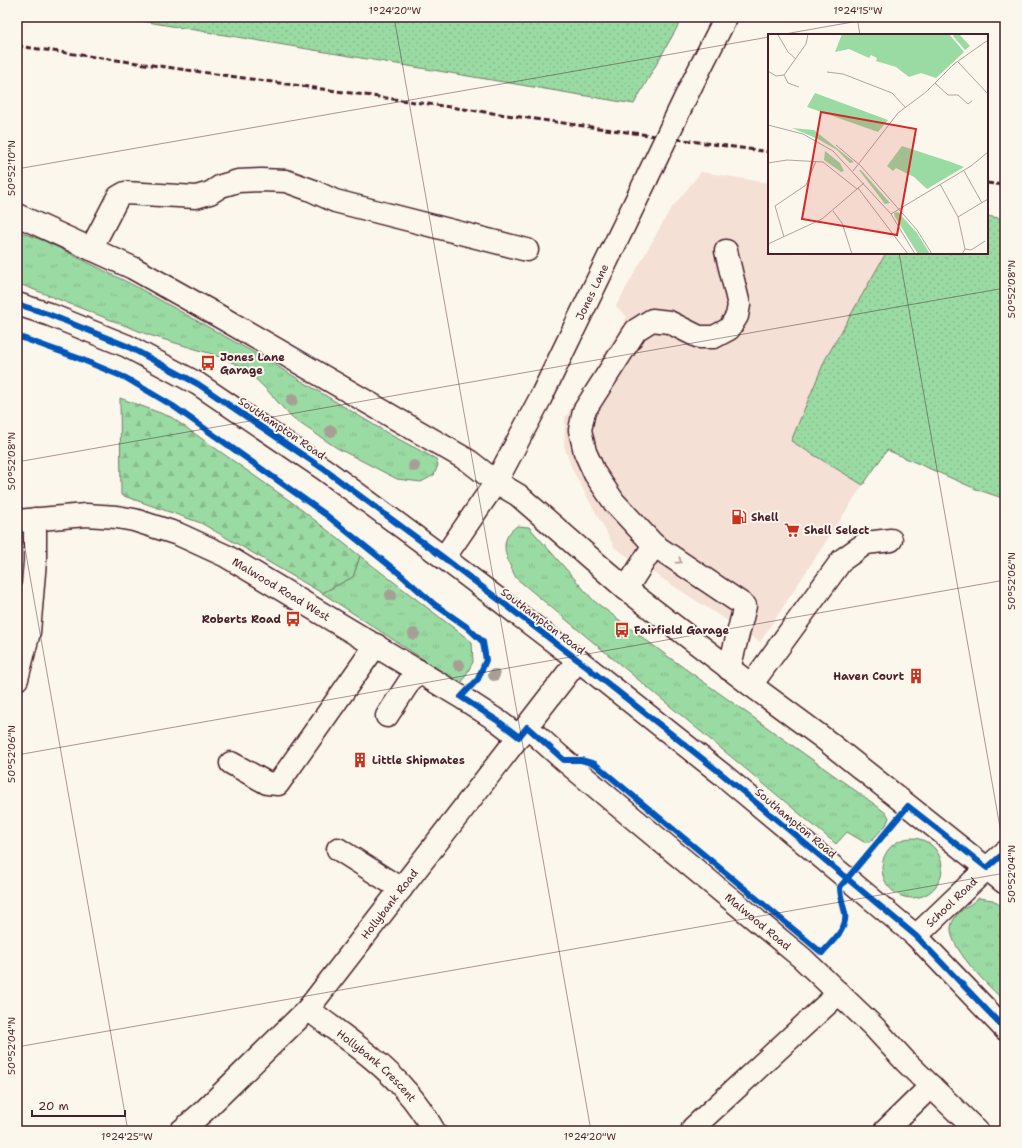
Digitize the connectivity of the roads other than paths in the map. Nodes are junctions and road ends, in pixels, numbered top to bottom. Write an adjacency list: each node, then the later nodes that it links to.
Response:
1 (726, 17): 7 (street, Jones Lane, bridge)
2 (17, 215): 3 (street)
3 (90, 249): 4 (street); 7 (street)
4 (527, 250)
5 (726, 250): 10 (street)
6 (17, 304): 11 (street, Southampton Road)
7 (496, 482): 11 (street, Jones Lane); 12 (street)
8 (26, 520): 13 (street, Malwood Road West); 17 (street)
9 (891, 540): 18 (street)
10 (654, 545): 12 (street); 15 (street, one-way to 15)
11 (444, 558): 14 (street, Southampton Road)
12 (626, 589): 15 (street)
13 (376, 645): 16 (street, Malwood Road West); 21 (street)
14 (578, 660): 20 (street, Hollybank Road); 27 (street, Southampton Road)
15 (730, 669): 18 (street)
16 (417, 670): 19 (street); 20 (street, Malwood Road West)
17 (17, 679)
18 (751, 685): 24 (street)
19 (387, 716)
20 (523, 732): 26 (street, Hollybank Road); 28 (street, Malwood Road)
21 (232, 763)
22 (338, 849): 26 (street)
23 (1005, 852): 24 (street, School Road)
24 (986, 868): 25 (street); 27 (street, School Road)
25 (1005, 883)
26 (401, 889): 29 (street, Hollybank Road)
27 (916, 936): 30 (street, Southampton Road)
28 (839, 993): 31 (street, Malwood Road); 32 (street)
29 (308, 1009): 33 (street, Hollybank Road); 34 (street, Hollybank Crescent)
30 (1005, 1029)
31 (931, 1086): 35 (street); 36 (street, Malwood Road)
32 (693, 1128)
33 (181, 1131)
34 (434, 1131)
35 (885, 1131)
36 (976, 1131)

